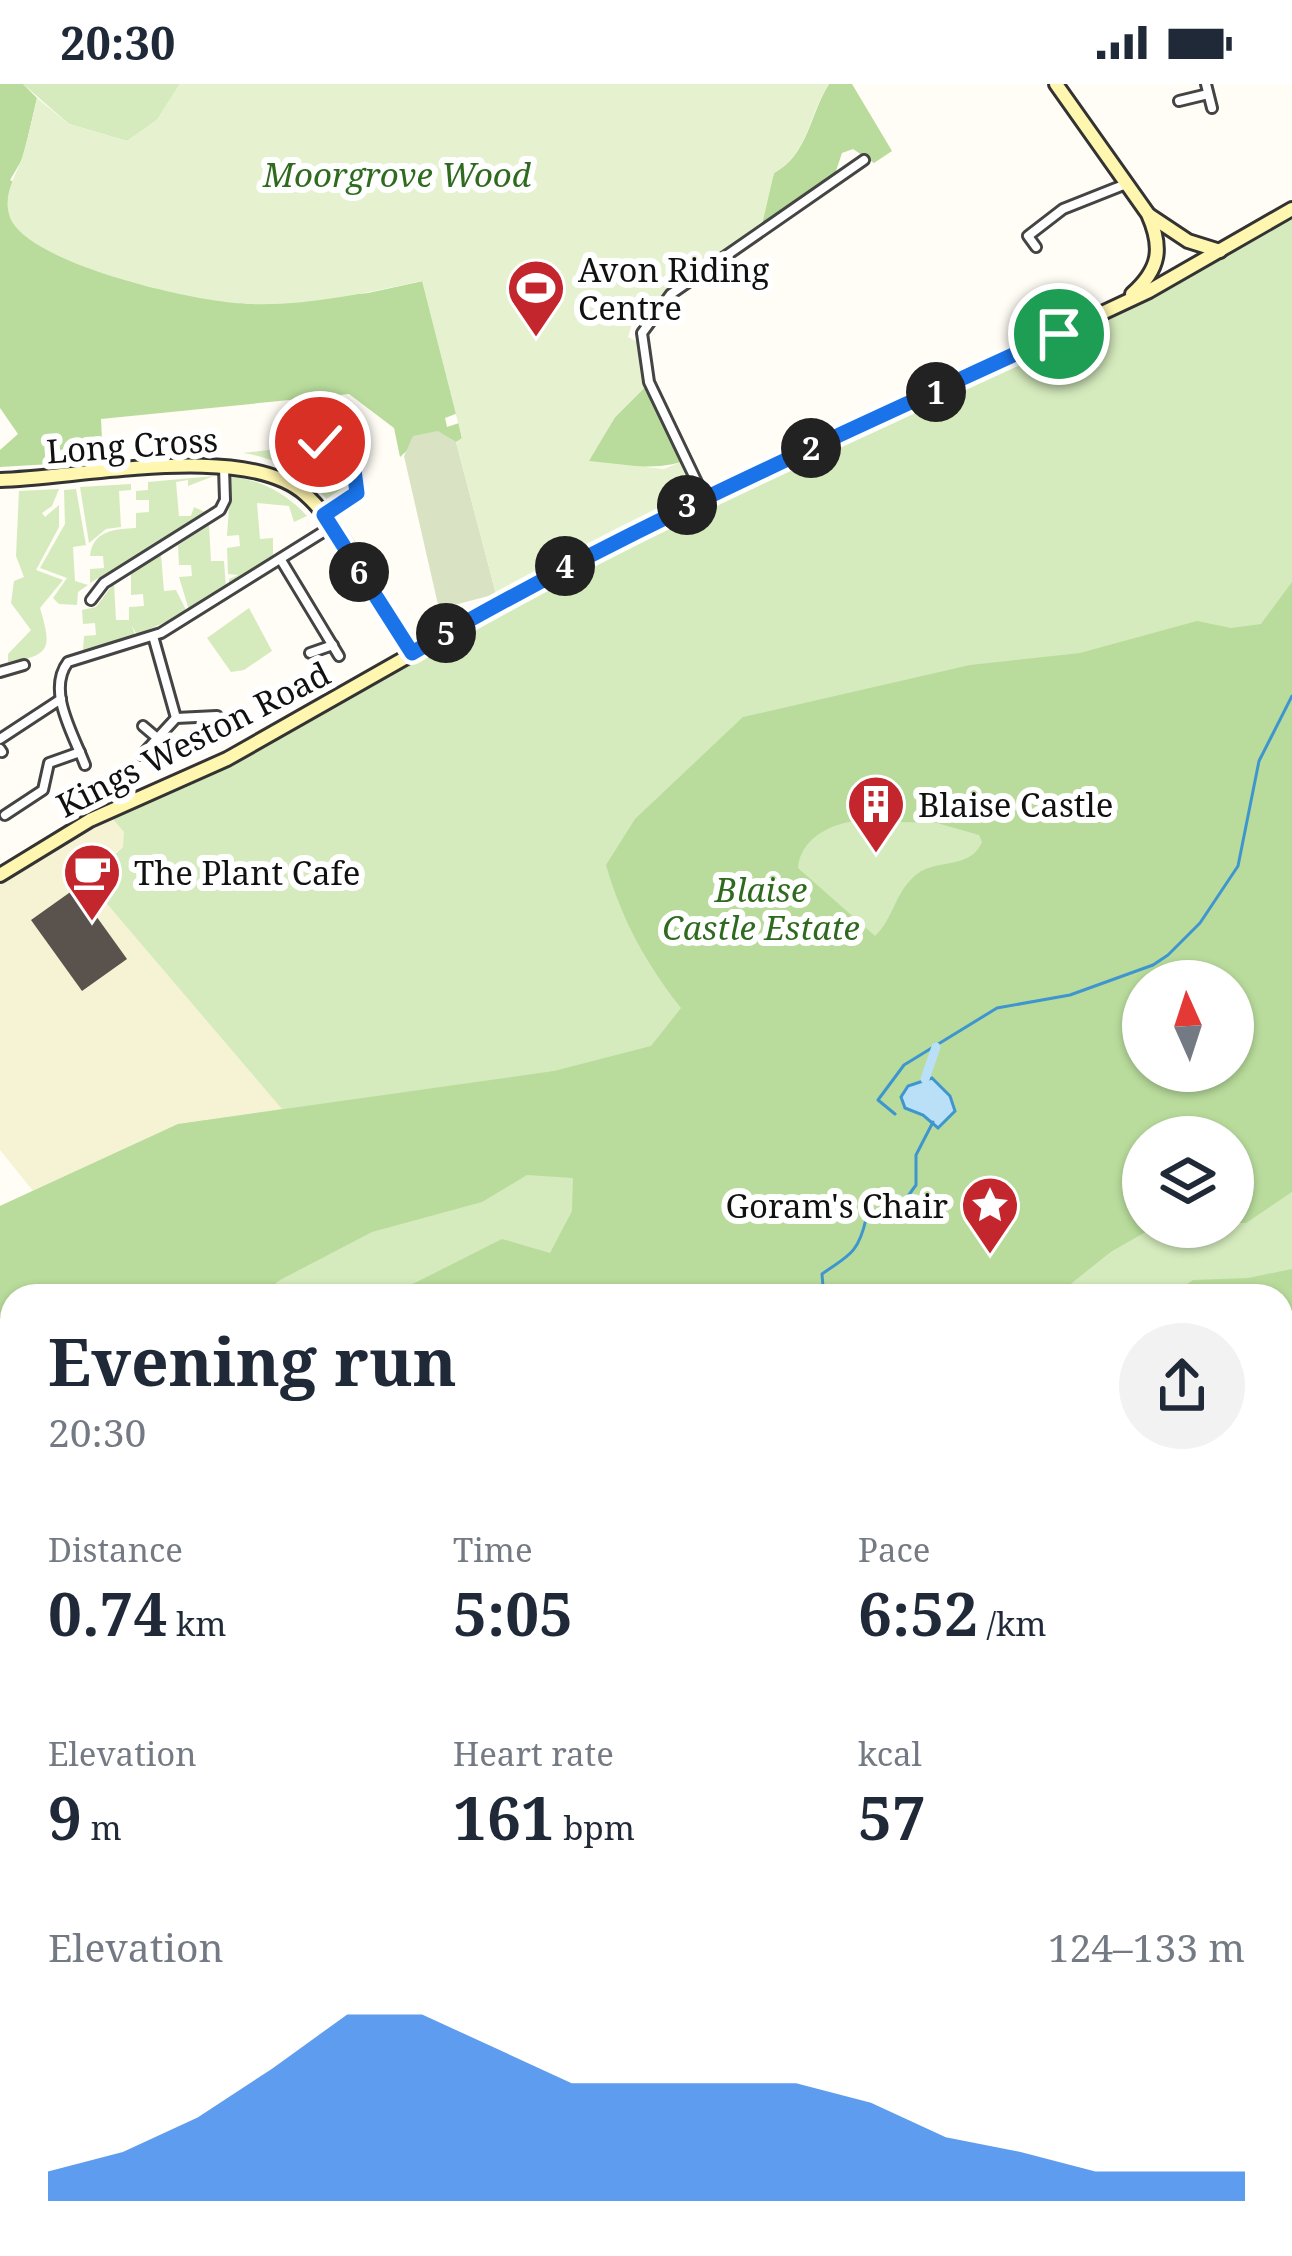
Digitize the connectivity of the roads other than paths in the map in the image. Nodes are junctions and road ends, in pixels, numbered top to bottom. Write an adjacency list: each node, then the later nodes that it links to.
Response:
1 (1056, 84): 6 (main road)
2 (1207, 89): 3 (street); 4 (street)
3 (1179, 101)
4 (1212, 108)
5 (848, 155): 13 (street)
6 (1126, 184): 8 (main road); 9 (street)
7 (1292, 208): 10 (main road, Kings Weston Road)
8 (1148, 214): 10 (main road); 11 (main road)
9 (1036, 247)
10 (1224, 250): 11 (main road, Kings Weston Road)
11 (1121, 303): 17 (main road, Kings Weston Road)
12 (630, 329): 13 (street)
13 (642, 333): 17 (street)
14 (320, 442): 18 (street)
15 (224, 465): 16 (main road, Long Cross); 18 (main road, Long Cross); 20 (street)
16 (0, 480)
17 (704, 496): 24 (main road, Kings Weston Road)
18 (327, 521): 19 (street); 24 (main road, Long Cross)
19 (281, 560): 21 (street); 22 (street)
20 (91, 600)
21 (153, 636): 28 (street); 30 (street)
22 (333, 645): 23 (street); 25 (street)
23 (310, 652)
24 (412, 653): 38 (main road, Kings Weston Road)
25 (339, 656)
26 (25, 665): 27 (street)
27 (0, 672)
28 (61, 699): 33 (street); 34 (street)
29 (217, 716): 30 (street)
30 (176, 718): 32 (street)
31 (143, 726): 32 (street)
32 (156, 737): 35 (street)
33 (0, 739)
34 (80, 752): 36 (street); 37 (street)
35 (142, 755)
36 (85, 765)
37 (5, 814)
38 (0, 875)
39 (0, 2256): 40 (main road)
40 (49, 2256)

